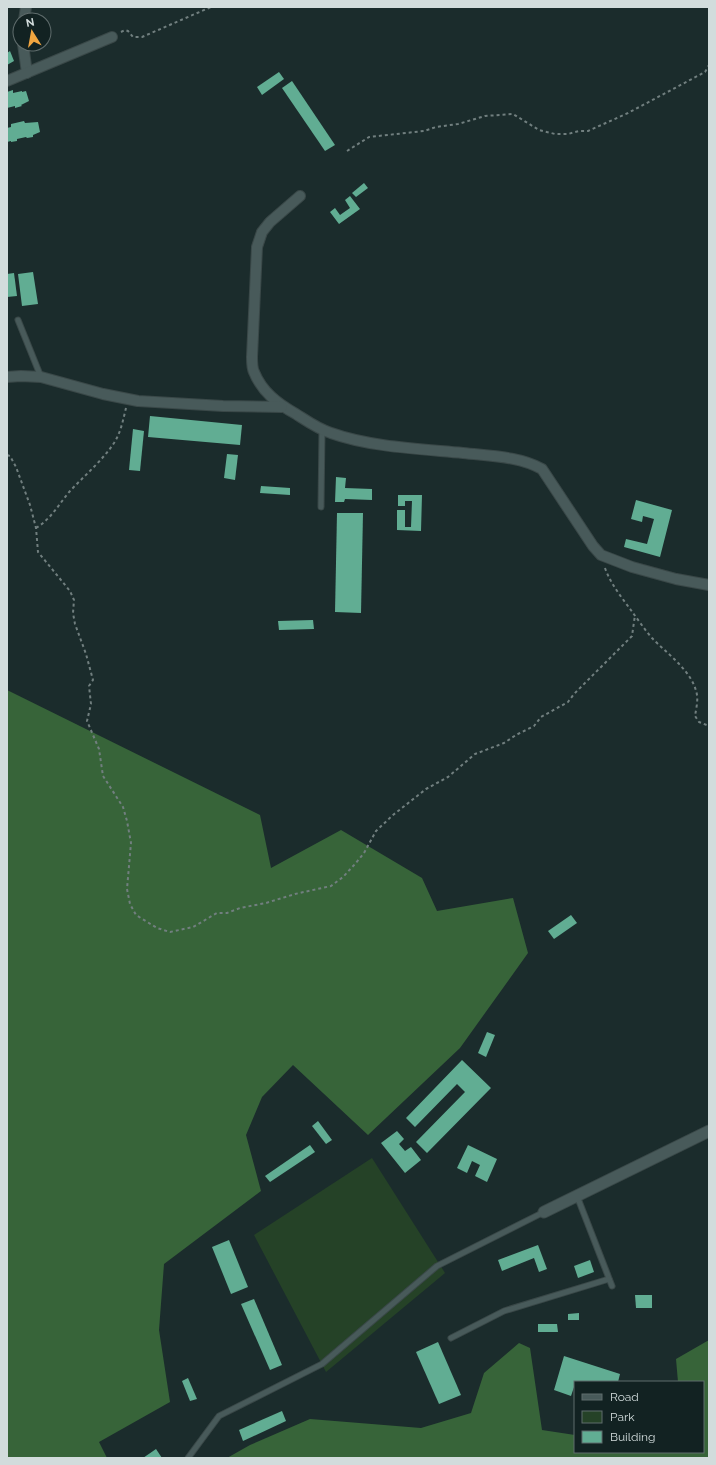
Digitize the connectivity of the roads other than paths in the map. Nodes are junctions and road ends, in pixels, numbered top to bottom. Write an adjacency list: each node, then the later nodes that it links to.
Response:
1 (112, 37): 3 (street)
2 (24, 52): 3 (street)
3 (27, 73): 4 (street)
4 (7, 81)
5 (300, 196): 9 (street)
6 (18, 320): 8 (lane)
7 (7, 377): 8 (street)
8 (41, 377): 9 (street)
9 (282, 407): 10 (street)
10 (322, 429): 11 (lane); 12 (street)
11 (321, 507)
12 (709, 585)
13 (709, 1131): 14 (street)
14 (577, 1195): 15 (street); 16 (lane)
15 (544, 1212): 19 (lane)
16 (609, 1280): 17 (lane); 18 (lane)
17 (612, 1286)
18 (451, 1338)
19 (188, 1458)

